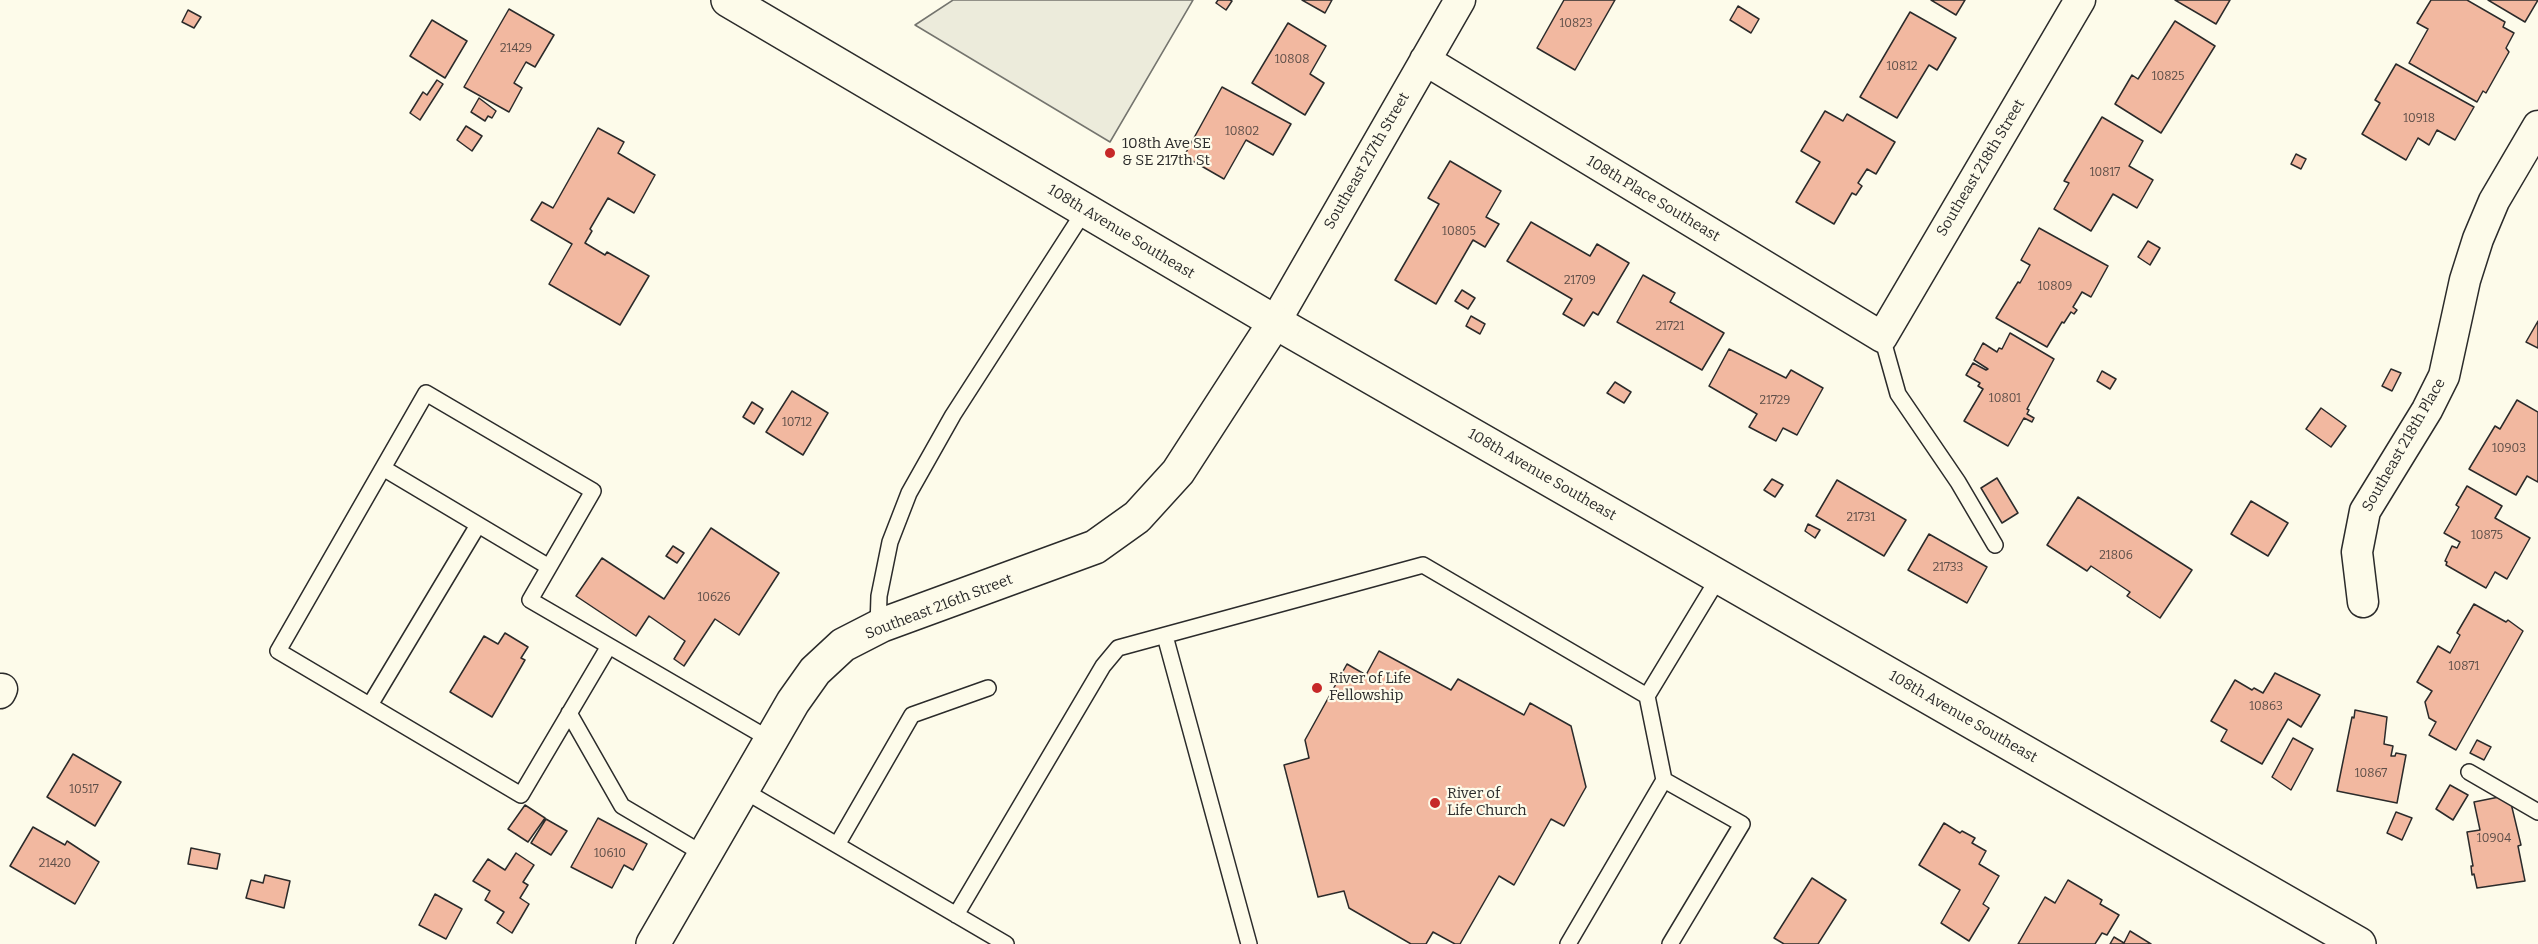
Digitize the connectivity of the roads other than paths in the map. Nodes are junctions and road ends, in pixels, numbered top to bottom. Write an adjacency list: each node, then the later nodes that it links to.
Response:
1 (728, 0): 6 (main road, 108th Avenue Southeast)
2 (1460, 0): 4 (street, Southeast 217th Street)
3 (2080, 0): 8 (street, Southeast 218th Street)
4 (1425, 60): 7 (street, Southeast 217th Street); 8 (street, 108th Place Southeast)
5 (2538, 126): 14 (street, Southeast 218th Place)
6 (1085, 210): 7 (main road, 108th Avenue Southeast); 15 (lane)
7 (1275, 322): 13 (main road, 108th Avenue Southeast); 15 (main road, Southeast 216th Street)
8 (1882, 337): 11 (lane)
9 (383, 468): 10 (lane); 12 (lane); 20 (lane)
10 (478, 525): 12 (lane); 20 (lane)
11 (1995, 544)
12 (549, 567): 17 (lane)
13 (1719, 577): 19 (lane); 35 (main road, 108th Avenue Southeast)
14 (2363, 602)
15 (878, 627): 22 (main road, Southeast 216th Street)
16 (1165, 636): 19 (lane); 29 (lane); 32 (lane)
17 (609, 646): 21 (lane); 22 (lane)
18 (988, 688): 27 (lane)
19 (1647, 696): 24 (lane)
20 (370, 705): 21 (lane)
21 (569, 713): 28 (lane)
22 (771, 740): 25 (main road, Southeast 216th Street)
23 (2469, 772): 26 (lane)
24 (1664, 780): 33 (lane); 34 (lane)
25 (743, 790): 27 (lane); 28 (main road, Southeast 216th Street)
26 (2538, 812)
27 (837, 845): 29 (lane)
28 (705, 855): 30 (main road, Southeast 216th Street)
29 (956, 915): 31 (lane)
30 (653, 944)
31 (1006, 944)
32 (1249, 944)
33 (1568, 944)
34 (1670, 944)
35 (2359, 944)

